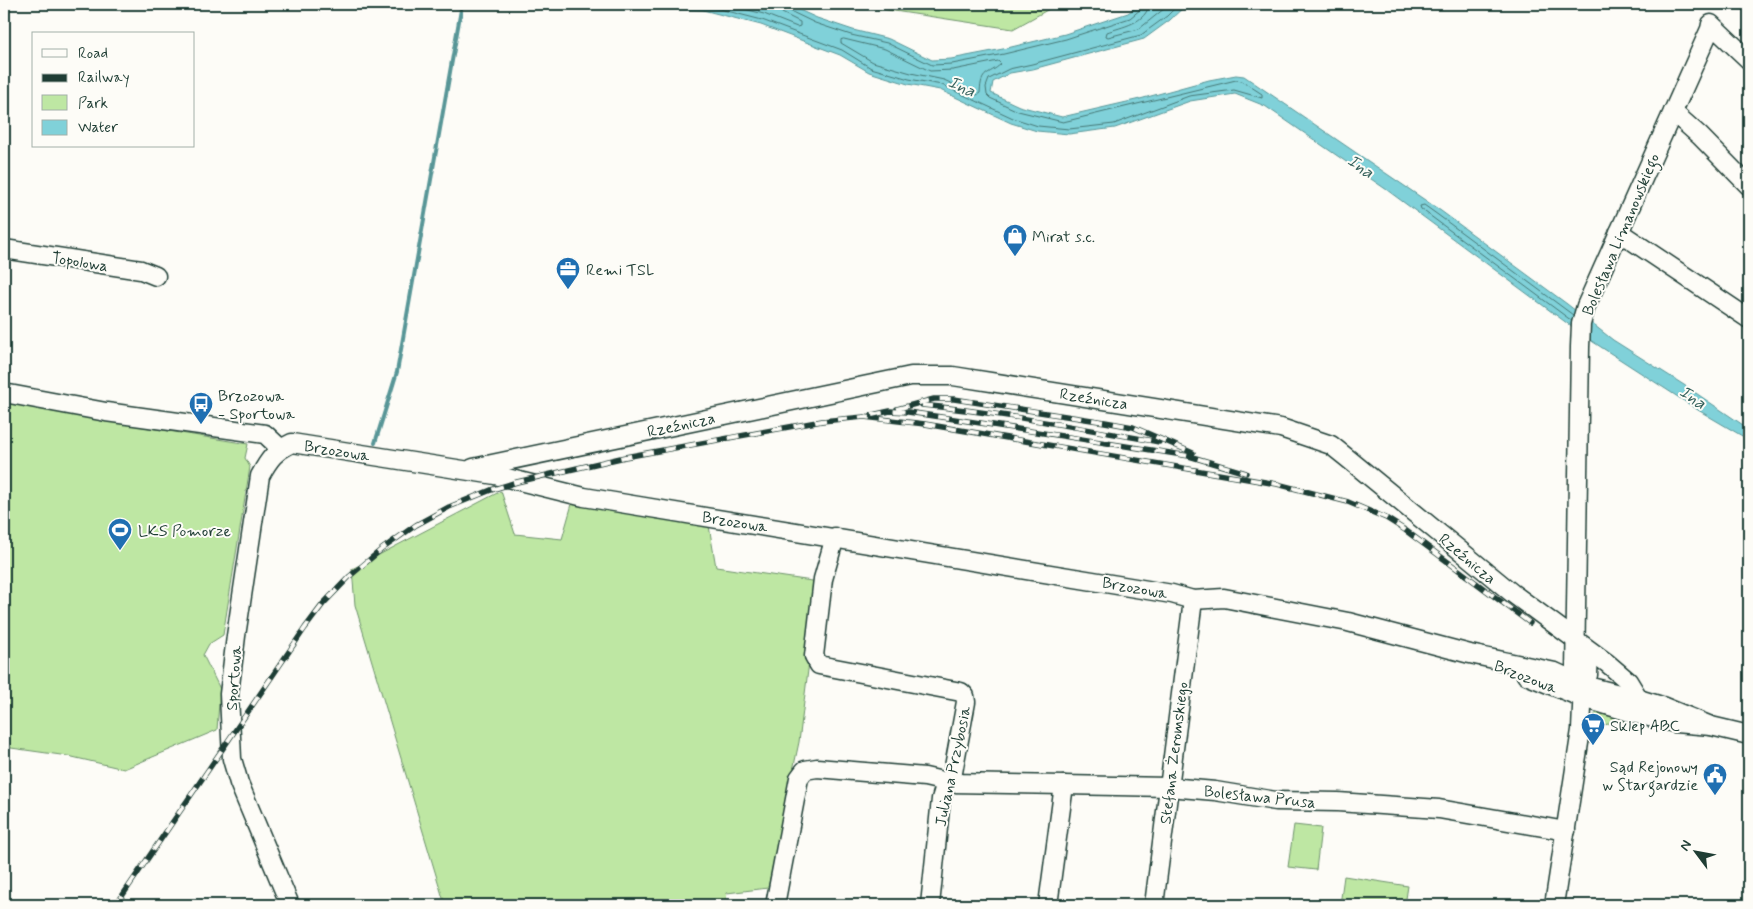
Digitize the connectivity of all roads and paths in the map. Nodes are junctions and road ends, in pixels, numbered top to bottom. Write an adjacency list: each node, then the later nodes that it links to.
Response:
1 (1749, 60): 2 (street, Bolesława Limanowskiego)
2 (1673, 112): 3 (street); 4 (street, Bolesława Limanowskiego)
3 (1749, 186)
4 (1619, 232): 7 (street); 13 (street, Bolesława Limanowskiego)
5 (4, 249): 6 (street, Topolowa)
6 (156, 276)
7 (1749, 319)
8 (4, 393): 9 (street, Brzozowa)
9 (280, 448): 10 (street, Brzozowa); 22 (street, Sportowa)
10 (463, 470): 11 (street, Brzozowa); 13 (street, Rzeźnicza)
11 (835, 537): 12 (street, Brzozowa); 18 (street, Juliana Przybosia)
12 (1193, 600): 14 (street, Brzozowa); 20 (street, Stefana Żeromskiego)
13 (1582, 646): 14 (street, Bolesława Limanowskiego); 15 (street, Rzeźnicza)
14 (1583, 692): 15 (street); 16 (street); 21 (street, Bolesława Limanowskiego)
15 (1639, 699): 16 (street)
16 (1710, 726): 17 (street)
17 (1749, 735)
18 (951, 783): 19 (street, Bolesława Prusa); 23 (street, Bolesława Prusa); 24 (street, Juliana Przybosia)
19 (1064, 785): 20 (street, Bolesława Prusa); 25 (street)
20 (1169, 788): 21 (street, Bolesława Prusa); 26 (street, Stefana Żeromskiego)
21 (1566, 831): 27 (street, Bolesława Limanowskiego)
22 (290, 905)
23 (775, 905)
24 (930, 905)
25 (1048, 905)
26 (1154, 905)
27 (1554, 905)

